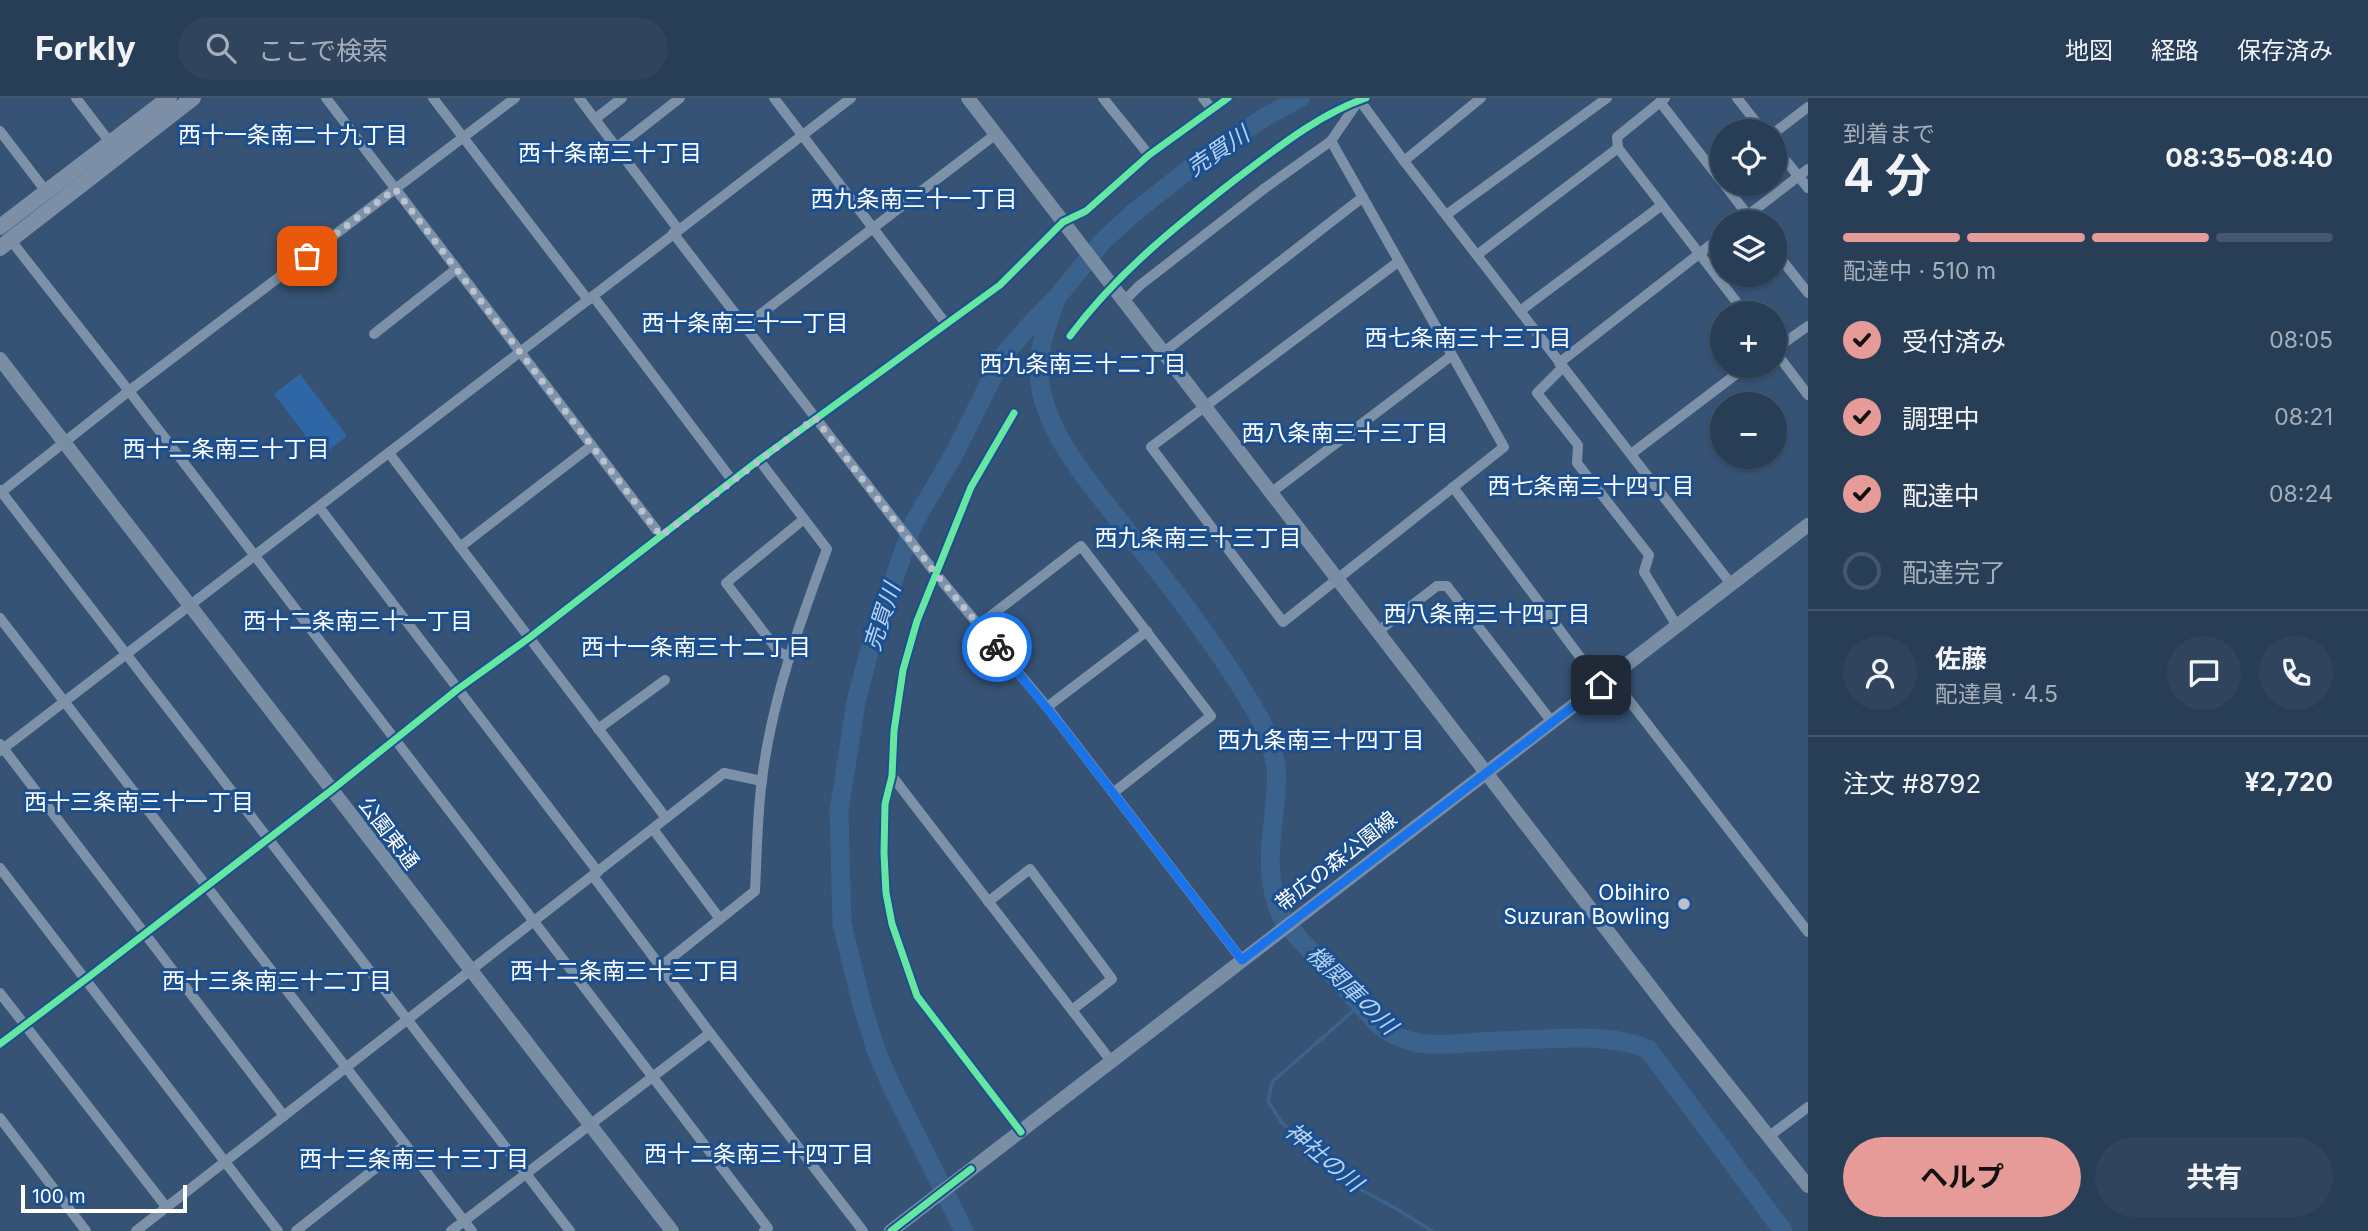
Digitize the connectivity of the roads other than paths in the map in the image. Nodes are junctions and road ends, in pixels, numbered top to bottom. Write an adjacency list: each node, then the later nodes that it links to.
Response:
1 (76, 98): 33 (street)
2 (169, 98): 33 (main road)
3 (193, 98): 33 (main road)
4 (326, 98): 41 (street)
5 (433, 98): 29 (street)
6 (515, 98): 29 (street)
7 (579, 98): 23 (street)
8 (622, 98): 23 (street)
9 (680, 98): 31 (street)
10 (774, 98): 28 (street)
11 (851, 98): 28 (street)
12 (968, 98): 27 (street)
13 (1103, 98): 34 (street)
14 (1203, 98): 22 (street)
15 (1228, 98): 22 (street)
16 (1481, 98): 35 (street)
17 (1607, 98): 48 (street)
18 (1737, 98): 24 (street)
19 (1359, 99): 30 (street); 35 (street)
20 (1663, 100): 32 (street); 37 (street)
21 (1808, 107): 25 (street)
22 (1212, 109): 34 (street)
23 (595, 119): 31 (street)
24 (1754, 119)
25 (1787, 123)
26 (0, 131): 44 (street)
27 (996, 134): 49 (street); 50 (street)
28 (802, 135): 50 (street); 51 (street)
29 (464, 138): 41 (street); 61 (street)
30 (1331, 141): 43 (street); 60 (street)
31 (616, 148): 51 (street)
32 (1618, 148): 45 (street); 55 (street)
33 (115, 149): 44 (main road)
34 (1149, 155): 49 (street)
35 (1404, 161): 48 (street)
36 (1787, 162): 39 (street)
37 (1710, 165)
38 (1808, 169): 39 (street)
39 (1798, 176): 40 (street); 47 (street)
40 (1808, 188)
41 (395, 189): 58 (street); 74 (street)
42 (1733, 196): 46 (street)
43 (1363, 197): 56 (street); 68 (street)
44 (51, 198): 52 (main road)
45 (1662, 205): 54 (street); 63 (street)
46 (1744, 210)
47 (1761, 210)
48 (1446, 215): 55 (street)
49 (1067, 227): 60 (street); 64 (street)
50 (872, 228): 64 (street); 65 (street)
51 (676, 231): 61 (street); 65 (street)
52 (3, 235): 74 (street)
53 (1710, 245): 54 (street)
54 (1700, 253): 62 (street); 72 (street)
55 (1477, 256): 63 (street)
56 (1398, 262): 70 (street); 76 (street)
57 (1787, 266): 59 (street)
58 (455, 270): 67 (street); 69 (street)
59 (1808, 293)
60 (1120, 295): 68 (street)
61 (590, 298): 69 (street); 83 (street)
62 (1736, 301)
63 (1520, 311): 72 (street)
64 (946, 324): 77 (street)
65 (745, 326): 77 (street)
66 (1808, 326): 75 (street)
67 (374, 334)
68 (1164, 352): 76 (street)
69 (519, 353): 79 (street); 80 (street)
70 (1451, 356): 84 (street); 86 (street)
71 (0, 359): 78 (street, 公園東通)
72 (1561, 365): 81 (street); 99 (street)
73 (1731, 378): 81 (street)
74 (130, 391): 78 (street); 92 (street)
75 (1808, 395)
76 (1206, 407): 86 (street); 94 (street)
77 (815, 418): 82 (street); 93 (street)
78 (65, 442): 85 (street); 96 (street, 公園東通)
79 (591, 446): 90 (street); 91 (street)
80 (389, 453): 87 (street); 91 (street)
81 (1631, 454): 95 (street)
82 (759, 460): 83 (street); 88 (street)
83 (732, 480): 90 (street)
84 (1453, 487): 94 (street); 106 (street)
85 (1, 492): 103 (street)
86 (1272, 492): 94 (street)
87 (319, 507): 92 (street); 107 (street)
88 (804, 519): 104 (street); 104 (street)
89 (1808, 525): 95 (street, 帯広の森公園線)
90 (661, 536): 102 (street)
91 (460, 547): 102 (street)
92 (255, 557): 96 (street); 112 (street)
93 (934, 571): 98 (street); 115 (street)
94 (1337, 580): 101 (street)
95 (1731, 584): 99 (street, 帯広の森公園線)
96 (191, 606): 103 (street); 117 (street, 公園東通)
97 (0, 618): 108 (street)
98 (979, 625): 100 (street); 109 (street)
99 (1677, 626): 106 (street, 帯広の森公園線)
100 (1147, 631): 109 (street); 118 (street)
101 (1377, 632): 110 (street); 114 (street)
102 (529, 638): 107 (street); 111 (street)
103 (127, 655): 108 (street); 121 (street)
104 (790, 657): 116 (street)
105 (665, 680): 111 (street)
106 (1606, 681): 110 (street, 帯広の森公園線); 128 (street)
107 (458, 689): 112 (street); 123 (street)
108 (65, 702): 113 (street); 124 (street)
109 (1047, 707): 118 (street)
110 (1552, 722): 114 (street, 帯広の森公園線)
111 (598, 729): 119 (street)
112 (394, 739): 117 (street); 127 (street)
113 (1, 748): 129 (street)
114 (1487, 772): 130 (street, 帯広の森公園線); 148 (street)
115 (892, 776): 125 (street); 147 (street)
116 (761, 781): 119 (street); 126 (street)
117 (333, 789): 121 (street); 132 (street, 公園東通)
118 (1113, 793): 130 (street)
119 (666, 818): 120 (street)
120 (653, 829): 123 (street); 126 (street)
121 (267, 839): 124 (street); 136 (street)
122 (0, 868): 133 (street)
123 (596, 874): 127 (street); 131 (street)
124 (205, 886): 129 (street); 141 (street)
125 (988, 902): 135 (street); 135 (street)
126 (720, 919): 131 (street)
127 (535, 922): 132 (street); 142 (street)
128 (1808, 932)
129 (145, 934): 133 (street); 144 (street)
130 (1242, 960): 140 (street, 帯広の森公園線)
131 (660, 967): 138 (street)
132 (472, 971): 136 (street); 146 (street, 公園東通)
133 (86, 979): 137 (street); 150 (street)
134 (0, 993): 137 (street)
135 (1072, 1010): 140 (street)
136 (408, 1020): 141 (street); 151 (street)
137 (24, 1025): 139 (street); 153 (street)
138 (710, 1033): 142 (street); 165 (street)
139 (0, 1044)
140 (1111, 1061): 147 (street, 帯広の森公園線)
141 (346, 1068): 144 (street); 149 (street)
142 (652, 1077): 146 (street); 164 (street)
143 (1808, 1107): 148 (street)
144 (284, 1116): 150 (street)
145 (0, 1118): 156 (street)
146 (591, 1125): 151 (street); 163 (street, 公園東通)
147 (1021, 1132): 166 (street, 帯広の森公園線)
148 (1768, 1137): 152 (street)
149 (405, 1145): 154 (street); 159 (street)
150 (225, 1162): 153 (street); 158 (street)
151 (526, 1174): 154 (street); 162 (street)
152 (1808, 1186)
153 (167, 1208): 155 (street)
154 (464, 1220): 160 (street); 161 (street)
155 (148, 1227): 157 (street)
156 (86, 1231)
157 (136, 1231)
158 (278, 1231)
159 (296, 1231)
160 (451, 1231)
161 (472, 1231)
162 (569, 1231)
163 (672, 1231)
164 (764, 1231)
165 (863, 1231)
166 (891, 1231)

